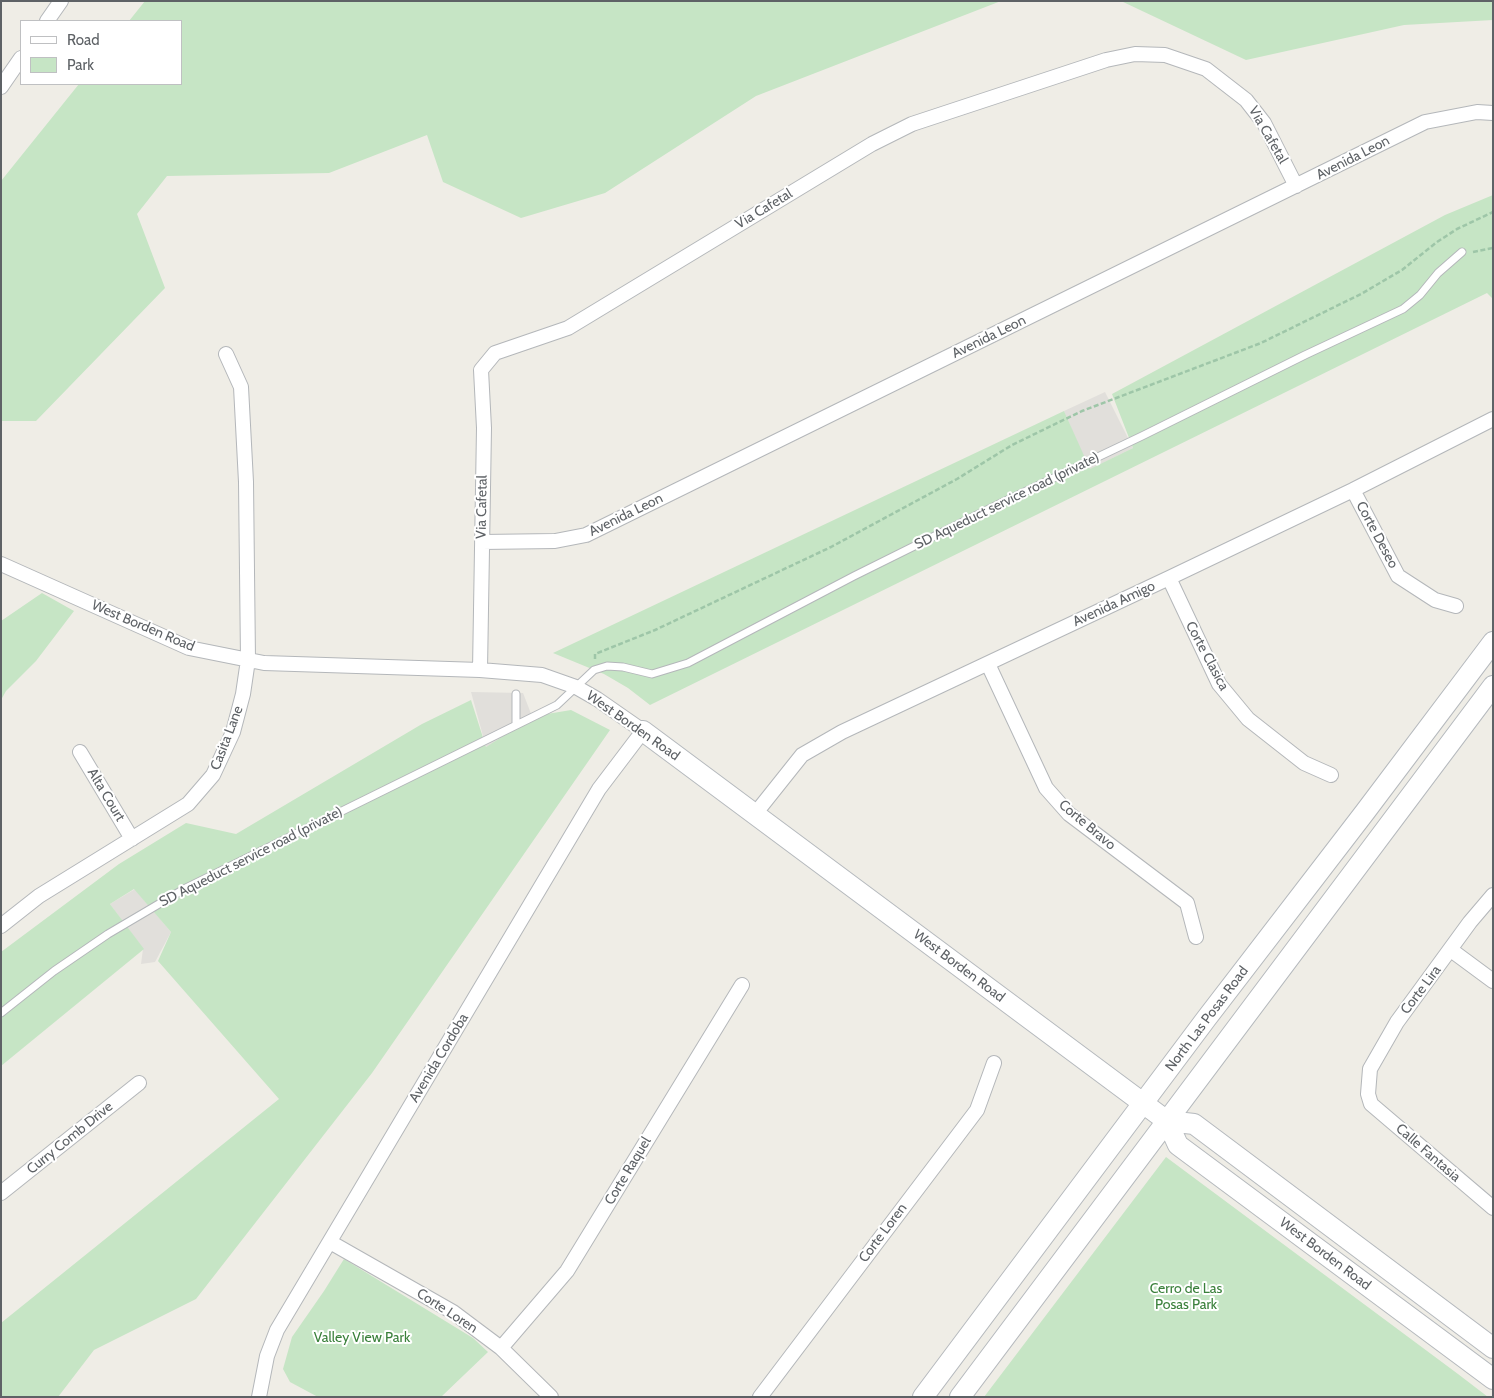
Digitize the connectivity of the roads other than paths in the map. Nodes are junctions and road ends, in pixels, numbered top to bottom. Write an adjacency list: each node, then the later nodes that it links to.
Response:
1 (61, 1): 2 (street)
2 (48, 20)
3 (20, 59): 4 (street)
4 (1, 87)
5 (1493, 114): 6 (street, Avenida Leon)
6 (1296, 186): 11 (street, Avenida Leon); 11 (street, Via Cafetal)
7 (1462, 252): 20 (lane, SD Aqueduct service road (private))
8 (226, 354): 16 (street, Casita Lane)
9 (1493, 419): 10 (street, Avenida Amigo)
10 (1353, 490): 13 (street, Avenida Amigo); 14 (street, Corte Deseo)
11 (482, 542): 18 (street, Via Cafetal)
12 (1, 564): 16 (street, West Borden Road)
13 (1169, 578): 17 (street, Avenida Amigo); 25 (street, Corte Clasica)
14 (1456, 606)
15 (1493, 642): 38 (street, North Las Posas Road)
16 (248, 660): 18 (street, West Borden Road); 27 (street, Casita Lane)
17 (988, 664): 26 (street, Avenida Amigo); 30 (street, Corte Bravo)
18 (480, 670): 20 (street, West Borden Road)
19 (1493, 686): 39 (street, North Las Posas Road)
20 (576, 688): 22 (lane, SD Aqueduct service road (private)); 23 (street, West Borden Road)
21 (516, 694): 22 (lane)
22 (516, 725): 34 (lane, SD Aqueduct service road (private))
23 (643, 731): 26 (street, West Borden Road); 42 (street, Avenida Cordoba)
24 (80, 752): 27 (street, Alta Court)
25 (1331, 775)
26 (755, 814): 38 (street, West Borden Road)
27 (132, 839): 29 (street, Casita Lane)
28 (1493, 895): 31 (street, Corte Lira)
29 (1, 926)
30 (1196, 937)
31 (1451, 950): 32 (street); 37 (street, Corte Lira)
32 (1493, 981)
33 (742, 985): 43 (street, Corte Raquel)
34 (1, 1014)
35 (994, 1063): 48 (street, Corte Loren)
36 (139, 1083): 40 (street, Curry Comb Drive)
37 (1368, 1094): 41 (street, Calle Fantasia)
38 (1143, 1103): 39 (street, West Borden Road); 49 (street, North Las Posas Road)
39 (1167, 1121): 44 (street, West Borden Road); 45 (street, West Borden Road); 50 (street, North Las Posas Road)
40 (1, 1193)
41 (1493, 1208)
42 (330, 1242): 43 (street, Corte Loren); 46 (street, Avenida Cordoba)
43 (501, 1348): 47 (street, Corte Loren)
44 (1493, 1348)
45 (1493, 1378)
46 (259, 1397)
47 (551, 1397)
48 (760, 1397)
49 (923, 1397)
50 (960, 1397)

